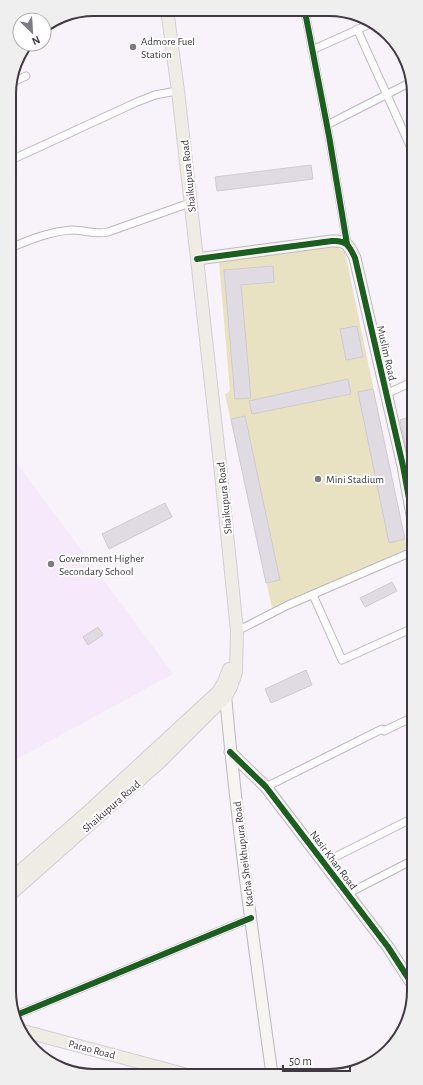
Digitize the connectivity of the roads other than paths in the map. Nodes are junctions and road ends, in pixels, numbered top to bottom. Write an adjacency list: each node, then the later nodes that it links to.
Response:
1 (161, 16): 10 (main road, Shaikupura Road)
2 (168, 16): 18 (main road, Shaikupura Road)
3 (305, 16): 6 (street, Muslim Road)
4 (366, 26): 5 (street)
5 (357, 30): 6 (street); 11 (street)
6 (312, 50): 12 (street, Muslim Road)
7 (26, 76): 8 (street)
8 (18, 80)
9 (406, 84): 11 (street)
10 (171, 92): 14 (street); 15 (main road, Shaikupura Road)
11 (386, 94): 12 (street); 13 (street)
12 (326, 125): 17 (street, Muslim Road)
13 (407, 137)
14 (16, 157)
15 (184, 205): 16 (street); 26 (main road, Shaikupura Road)
16 (16, 244)
17 (347, 244): 18 (street); 20 (street, Muslim Road)
18 (198, 259): 24 (main road, Shaikupura Road)
19 (407, 384): 20 (street)
20 (386, 394): 21 (street, Muslim Road)
21 (407, 492)
22 (407, 554): 23 (street)
23 (313, 595): 24 (street); 25 (street)
24 (237, 631): 27 (main road, Shaikupura Road)
25 (407, 631)
26 (224, 682): 27 (street, Kacha Sheikhupura Road); 34 (main road, Shaikupura Road)
27 (226, 696): 29 (street, Kacha Sheikhupura Road); 35 (main road, Shaikupura Road)
28 (407, 720): 30 (street)
29 (230, 752): 30 (street, Nasir Khan Road); 37 (street, Kacha Sheikhupura Road)
30 (266, 787): 32 (street, Nasir Khan Road)
31 (407, 821): 32 (street)
32 (323, 863): 36 (street, Nasir Khan Road)
33 (407, 863): 36 (street)
34 (16, 875)
35 (16, 889)
36 (347, 894): 38 (street, Nasir Khan Road)
37 (250, 918): 39 (street); 42 (street, Kacha Sheikhupura Road)
38 (407, 976)
39 (20, 1014)
40 (28, 1032): 41 (main road, Parao Road)
41 (165, 1069)
42 (271, 1069)

